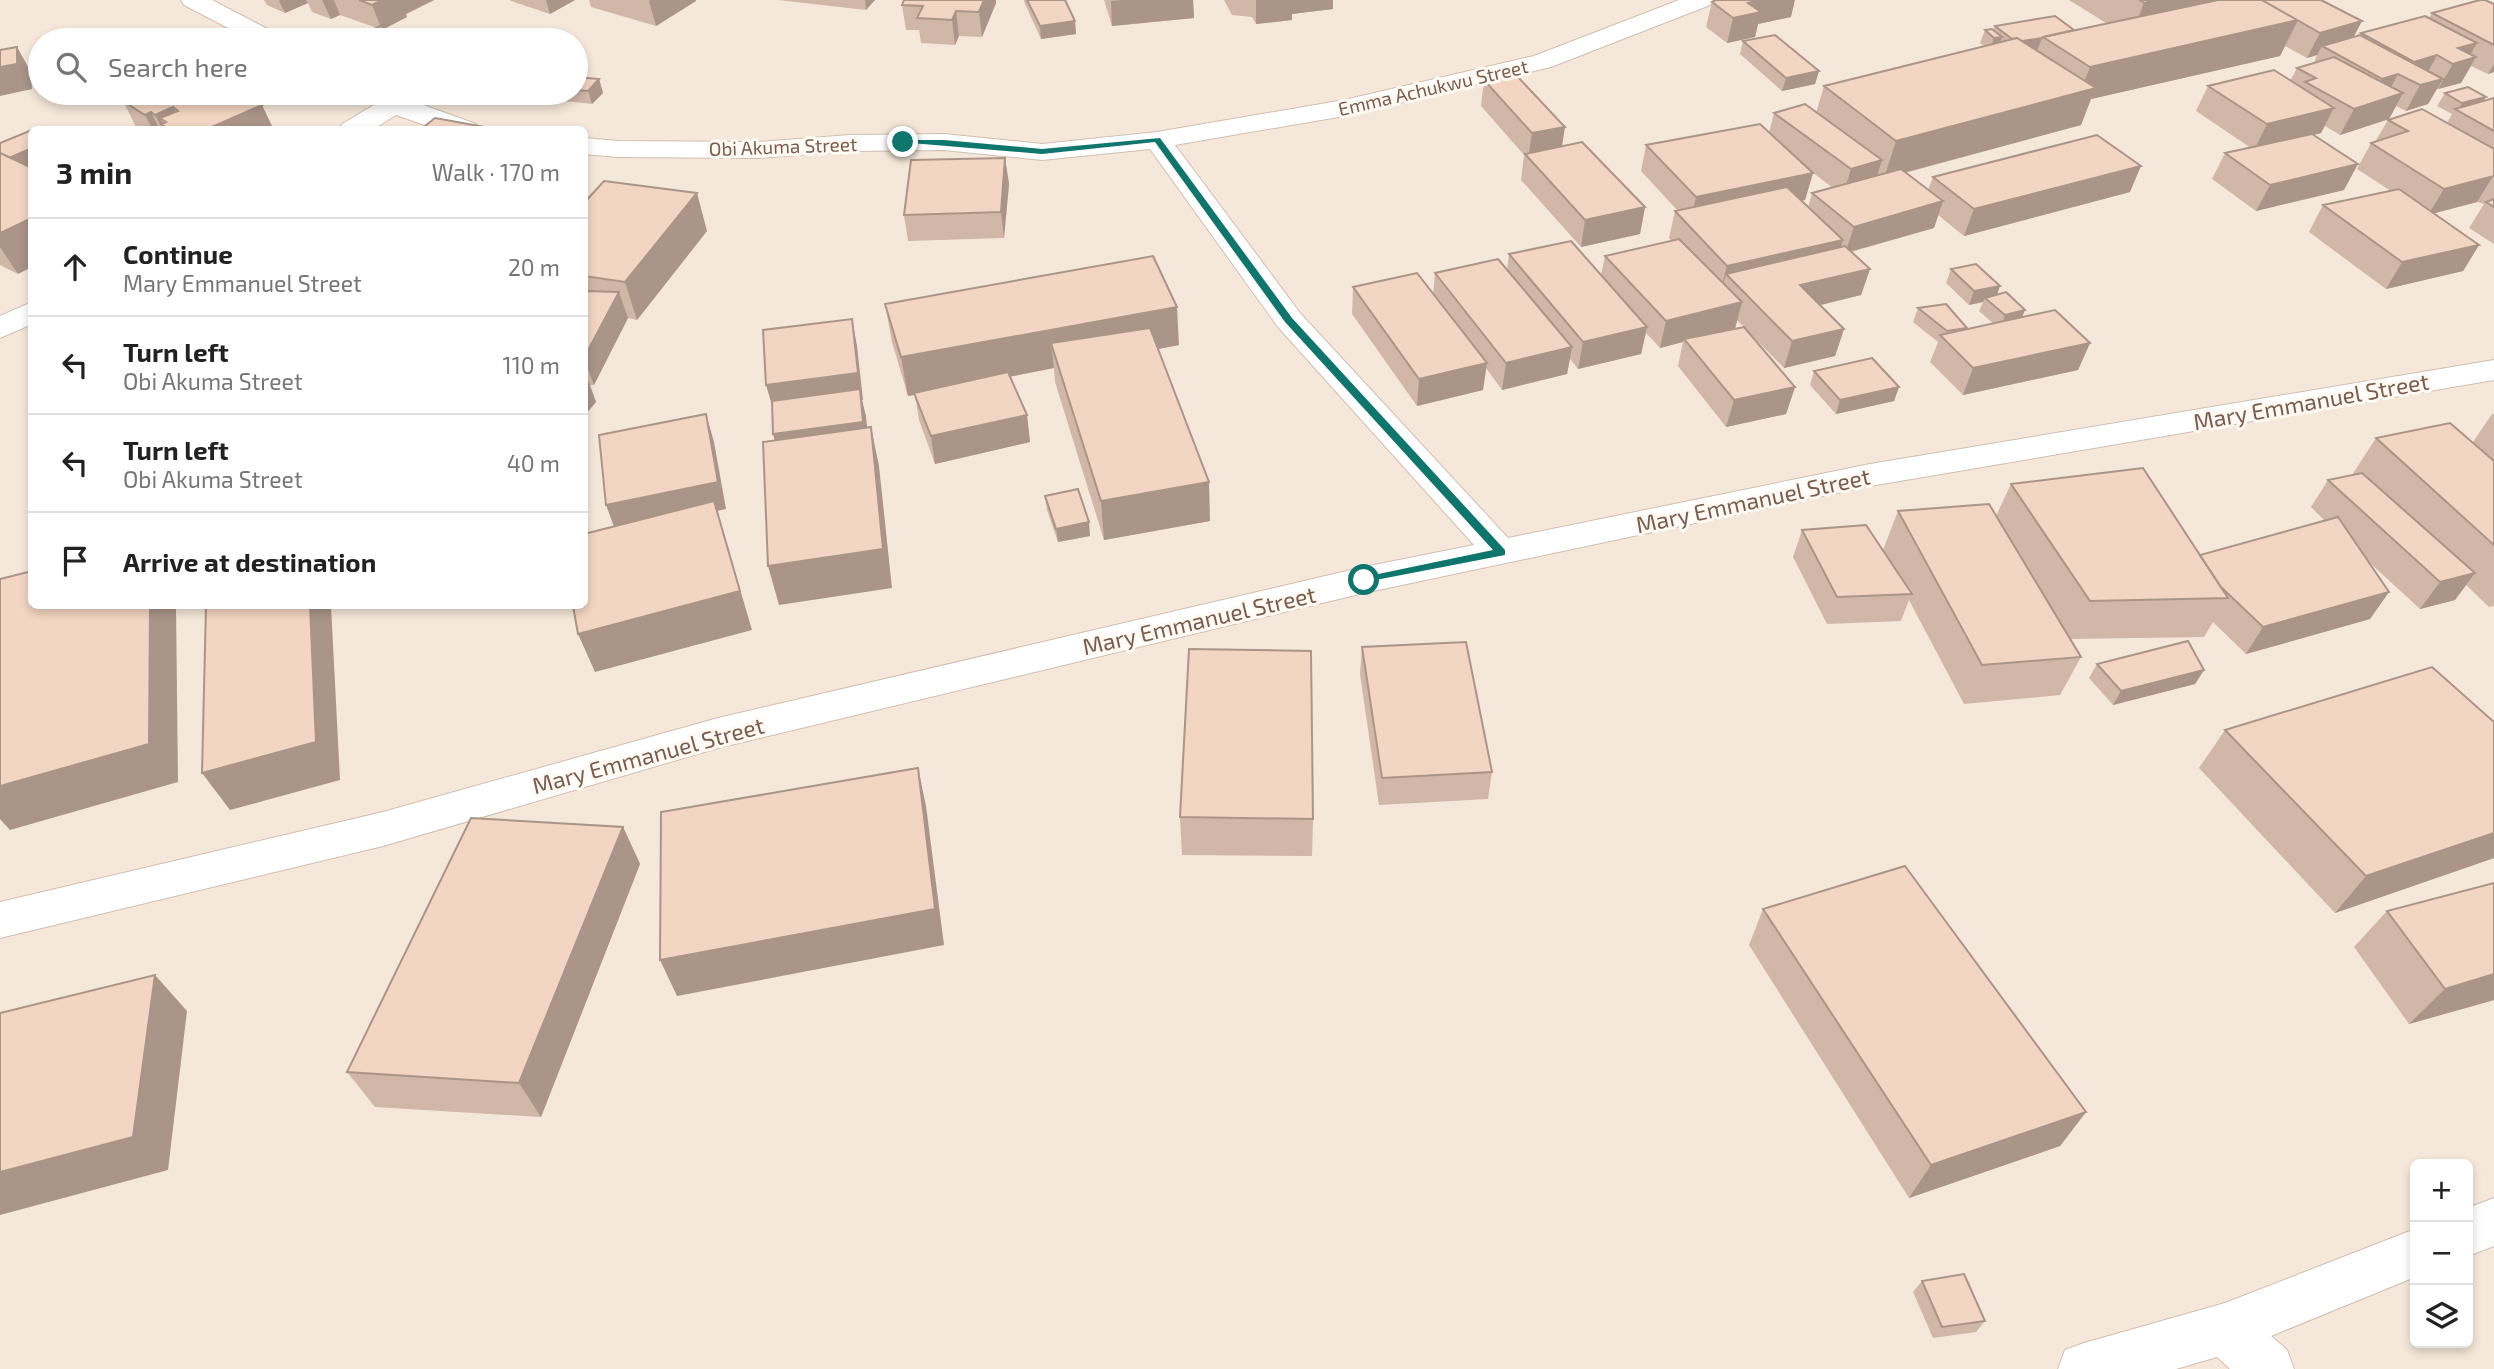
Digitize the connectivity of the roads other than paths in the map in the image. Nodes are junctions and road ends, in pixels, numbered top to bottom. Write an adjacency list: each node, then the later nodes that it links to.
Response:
1 (193, 0): 3 (street)
2 (1701, 0): 7 (street, Emma Achukwu Street)
3 (247, 28)
4 (394, 105): 5 (street); 6 (street)
5 (359, 126)
6 (455, 126)
7 (1157, 140): 8 (street, Obi Akuma Street); 12 (street)
8 (588, 146)
9 (28, 313): 10 (street)
10 (0, 329)
11 (2494, 370): 12 (street, Mary Emmanuel Street)
12 (1501, 552): 13 (street, Mary Emmanuel Street)
13 (0, 920)
14 (2494, 1222): 15 (street)
15 (2473, 1230)
16 (2410, 1255): 17 (street)
17 (2225, 1329): 18 (street); 19 (street)
18 (2084, 1369)
19 (2268, 1369)

